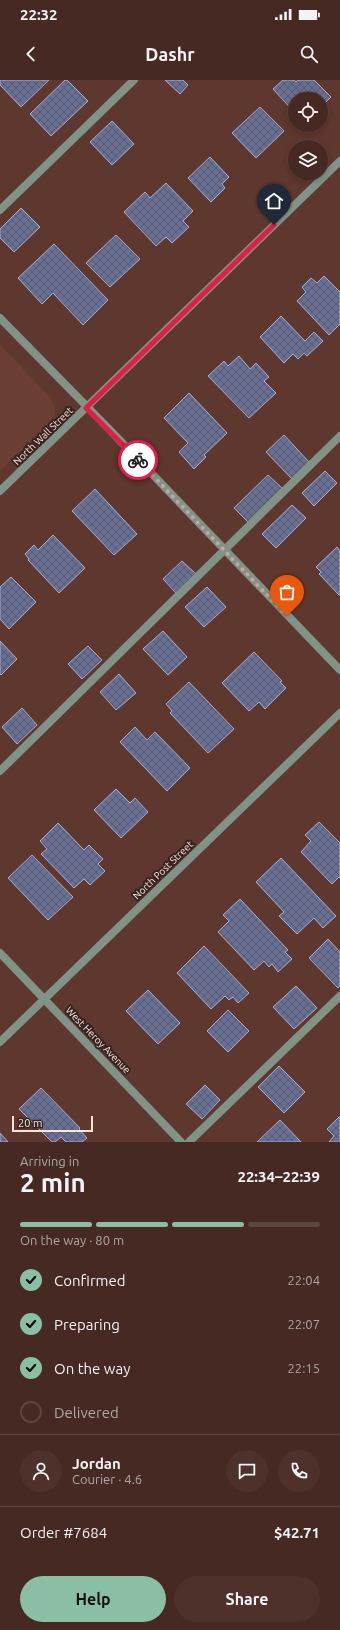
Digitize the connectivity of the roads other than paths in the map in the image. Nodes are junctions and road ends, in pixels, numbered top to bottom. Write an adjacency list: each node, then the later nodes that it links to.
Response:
1 (134, 80): 3 (street)
2 (340, 161): 5 (street, North Wall Street)
3 (0, 210)
4 (0, 318): 5 (street)
5 (86, 408): 7 (street, North Wall Street); 8 (street)
6 (340, 436): 8 (street)
7 (0, 491)
8 (224, 550): 9 (street); 11 (street)
9 (340, 670)
10 (340, 713): 14 (street, North Post Street)
11 (0, 771)
12 (0, 953): 14 (street, West Heroy Avenue)
13 (340, 996): 17 (street)
14 (44, 999): 15 (street, North Post Street); 16 (street, West Heroy Avenue)
15 (0, 1042)
16 (181, 1142)
17 (189, 1142)

